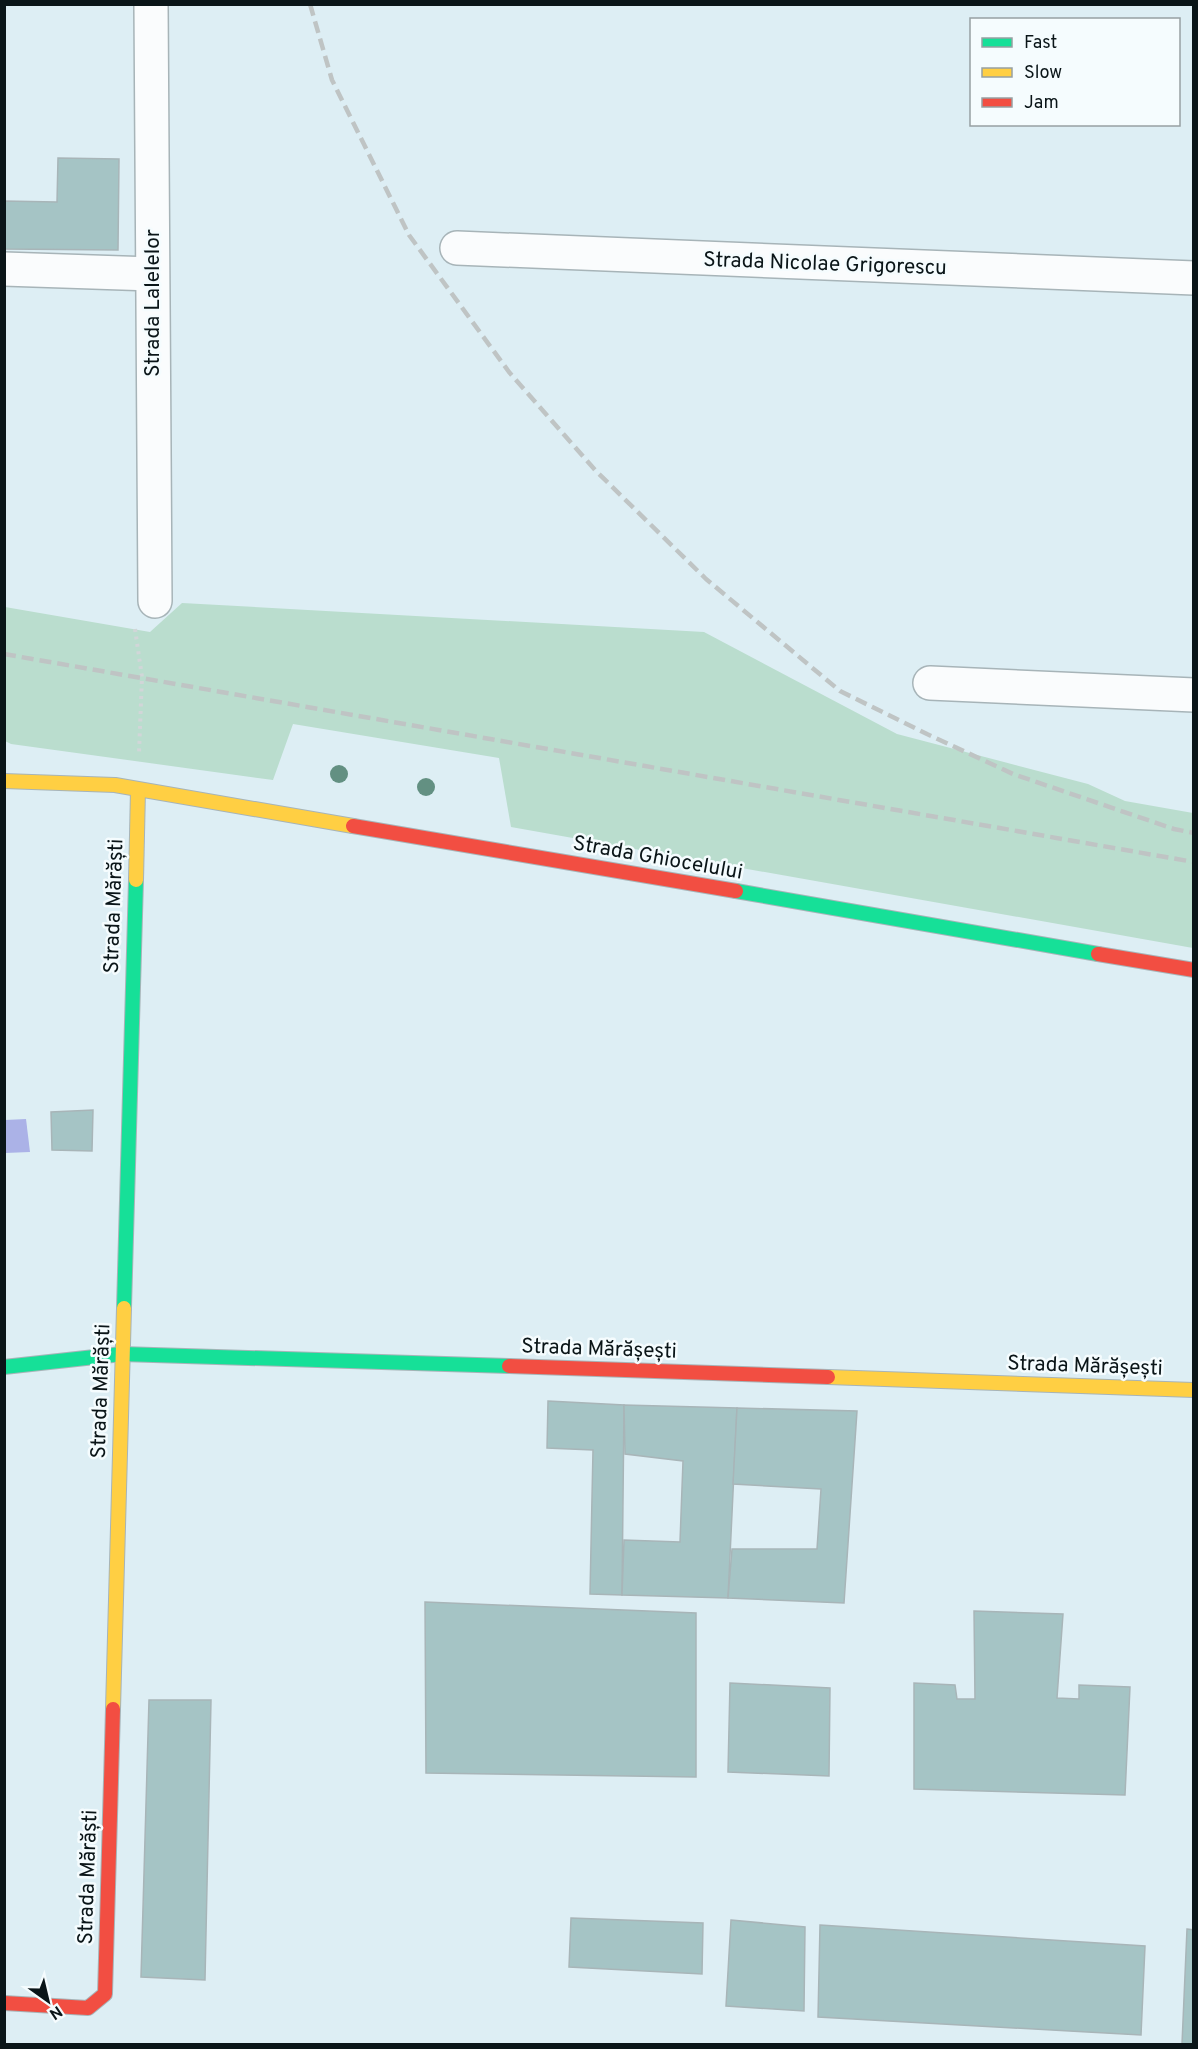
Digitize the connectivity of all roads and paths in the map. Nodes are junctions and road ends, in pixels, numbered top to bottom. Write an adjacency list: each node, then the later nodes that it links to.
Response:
1 (151, 4): 4 (street, Strada Lalelelor)
2 (457, 249): 5 (street, Strada Nicolae Grigorescu)
3 (4, 269): 4 (street)
4 (152, 274): 6 (street, Strada Lalelelor)
5 (1194, 278)
6 (155, 601): 10 (path)
7 (930, 682): 8 (street)
8 (1194, 695)
9 (4, 782): 10 (street, Strada Ghiocelului)
10 (138, 790): 11 (street, Strada Ghiocelului); 12 (street, Strada Mărăști)
11 (1194, 970)
12 (122, 1354): 13 (street, Strada Mărășești); 14 (street, Strada Mărășești); 15 (street, Strada Mărăști)
13 (4, 1366)
14 (1194, 1390)
15 (4, 2002)

